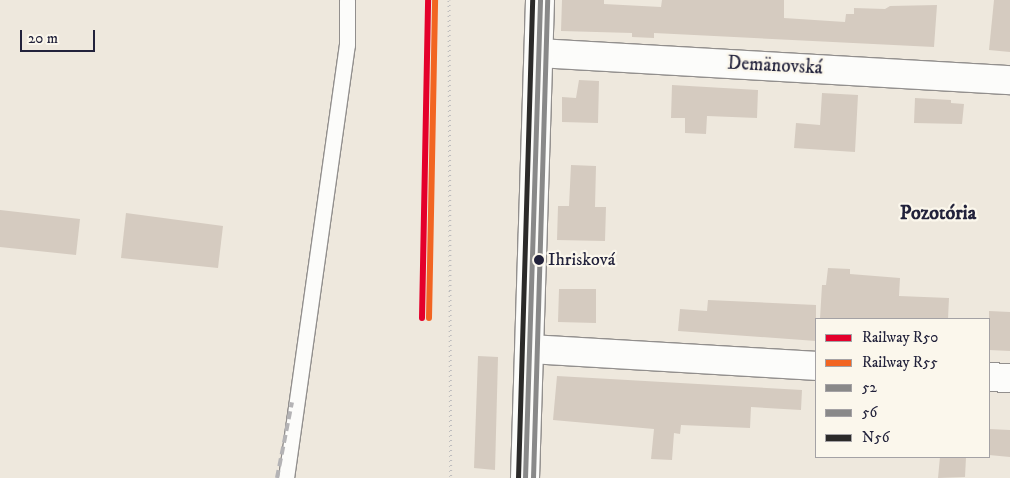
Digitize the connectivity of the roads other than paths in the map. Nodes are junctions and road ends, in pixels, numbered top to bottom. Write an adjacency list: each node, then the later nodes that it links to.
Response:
1 (347, 0): 9 (lane)
2 (540, 0): 3 (street)
3 (539, 52): 4 (street, Demänovská); 5 (street)
4 (1010, 80)
5 (531, 349): 6 (street); 10 (street)
6 (815, 366)
7 (990, 377): 8 (street)
8 (1010, 378)
9 (286, 478)
10 (525, 478)

